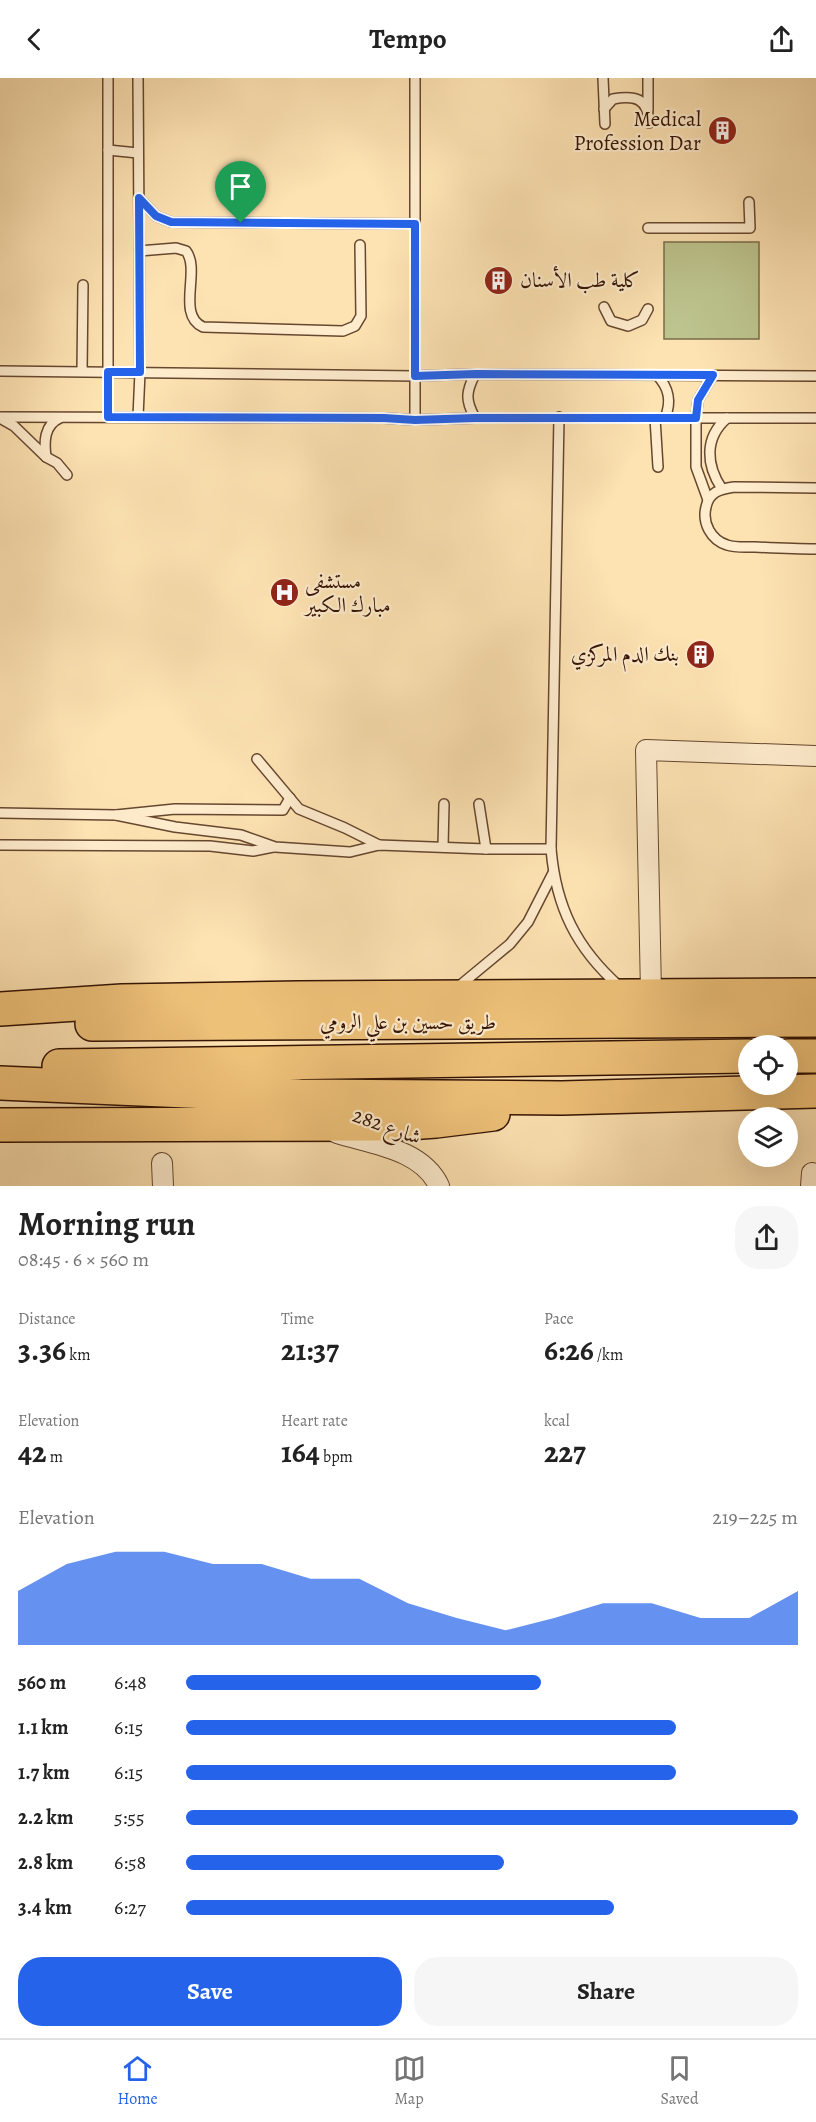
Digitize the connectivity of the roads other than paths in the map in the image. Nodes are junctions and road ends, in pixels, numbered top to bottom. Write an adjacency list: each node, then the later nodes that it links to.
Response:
1 (108, 78): 10 (lane)
2 (138, 78): 11 (lane)
3 (415, 78): 14 (lane)
4 (603, 78): 6 (lane)
5 (648, 78): 7 (lane)
6 (604, 109): 7 (lane); 9 (lane)
7 (648, 110): 8 (lane)
8 (649, 123)
9 (605, 124)
10 (108, 150): 11 (lane); 23 (lane)
11 (138, 153): 12 (lane)
12 (139, 198): 14 (lane); 17 (lane)
13 (749, 202): 15 (lane)
14 (415, 224): 28 (lane)
15 (648, 228)
16 (360, 245): 17 (lane)
17 (139, 251): 24 (lane)
18 (83, 285): 22 (lane)
19 (604, 307): 20 (lane)
20 (648, 309)
21 (0, 371): 22 (lane)
22 (82, 371): 23 (lane)
23 (108, 372): 24 (lane); 31 (lane)
24 (140, 372): 28 (lane); 32 (lane)
25 (476, 374): 26 (lane); 28 (lane); 35 (lane)
26 (657, 375): 27 (lane); 36 (lane)
27 (713, 375): 29 (lane); 37 (lane)
28 (415, 376): 40 (lane)
29 (816, 376)
30 (63, 417): 31 (lane); 34 (lane); 41 (lane)
31 (108, 417): 32 (lane)
32 (138, 417): 40 (lane)
33 (559, 417): 35 (lane); 36 (lane); 60 (lane)
34 (0, 418): 41 (lane)
35 (475, 418): 40 (lane)
36 (660, 418): 37 (lane); 42 (lane)
37 (696, 418): 38 (lane); 46 (lane)
38 (727, 418): 39 (lane); 45 (lane)
39 (816, 418)
40 (415, 420)
41 (46, 457): 43 (lane)
42 (658, 467)
43 (67, 475)
44 (816, 488): 45 (lane)
45 (722, 489): 46 (lane)
46 (708, 500): 47 (lane)
47 (816, 549)
48 (816, 756): 63 (street)
49 (257, 759): 50 (lane)
50 (290, 798): 54 (lane); 56 (lane)
51 (444, 804): 58 (lane)
52 (478, 804): 59 (lane)
53 (0, 813): 54 (lane)
54 (116, 815): 57 (lane)
55 (0, 845): 57 (lane)
56 (379, 845): 57 (lane); 58 (lane)
57 (275, 847)
58 (443, 847): 59 (lane)
59 (486, 849): 60 (lane)
60 (551, 849): 61 (lane)
61 (553, 873): 63 (lane); 65 (lane)
62 (816, 983): 63 (highway)
63 (641, 994): 64 (highway); 65 (highway)
64 (816, 995)
65 (445, 997): 66 (highway)
66 (0, 1009)
67 (0, 1019): 68 (highway, طريق حسين بن علي الرومي)
68 (816, 1020)
69 (738, 1056): 72 (highway, طريق حسين بن علي الرومي)
70 (798, 1056): 71 (highway)
71 (816, 1056)
72 (0, 1066)
73 (0, 1083): 75 (highway)
74 (816, 1091): 75 (highway)
75 (562, 1098): 76 (highway)
76 (308, 1124): 77 (highway); 80 (street, شارع 282)
77 (0, 1125)
78 (162, 1163): 79 (street)
79 (163, 1186)
80 (439, 1186)

